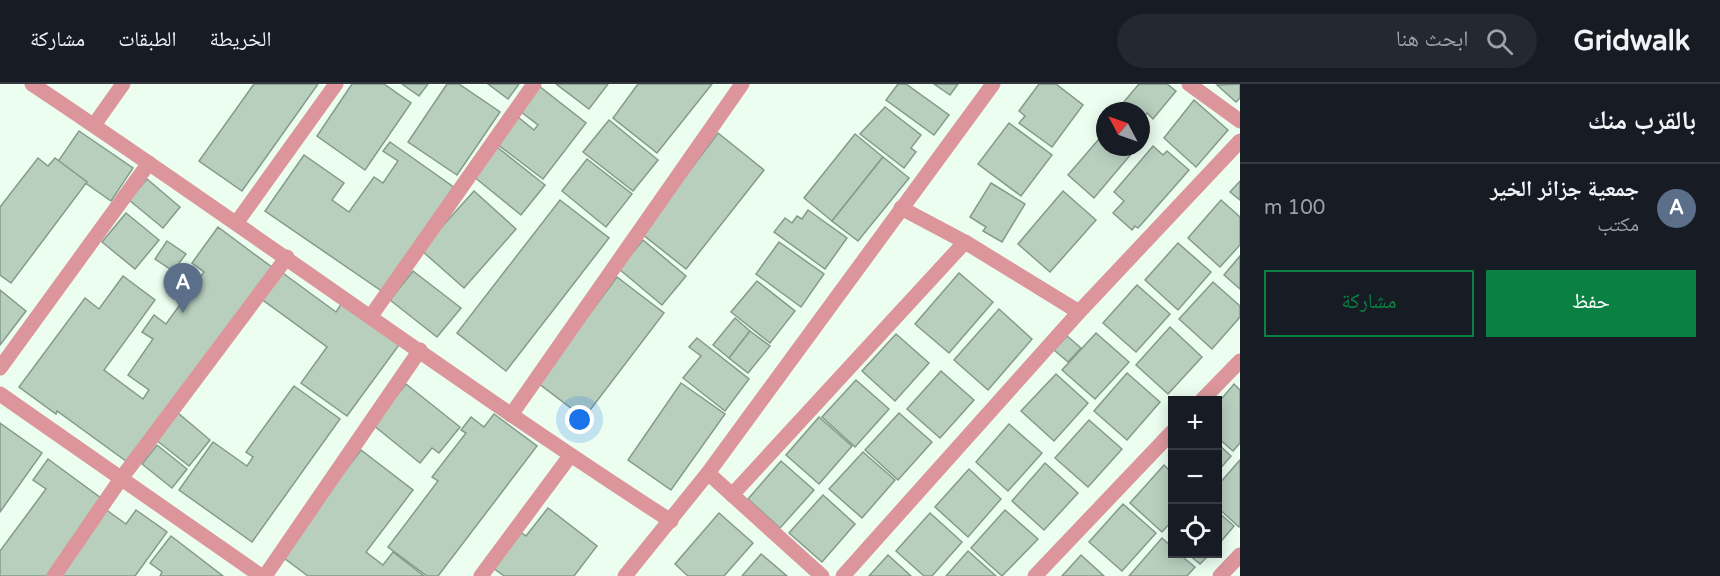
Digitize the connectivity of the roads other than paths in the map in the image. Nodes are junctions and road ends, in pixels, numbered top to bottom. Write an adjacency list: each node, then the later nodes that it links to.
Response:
1 (32, 84): 9 (street)
2 (123, 84): 9 (street)
3 (336, 84): 13 (street)
4 (534, 84): 17 (street)
5 (742, 84): 23 (street)
6 (993, 84): 12 (street)
7 (1189, 84): 8 (street)
8 (1240, 121)
9 (94, 125): 11 (street)
10 (1240, 141): 16 (street)
11 (149, 163): 13 (street); 20 (street)
12 (902, 208): 14 (street); 26 (street)
13 (237, 222): 15 (street)
14 (965, 242): 16 (street); 28 (street)
15 (287, 256): 17 (street); 27 (street)
16 (1079, 312): 36 (street)
17 (371, 316): 18 (street)
18 (420, 350): 23 (street); 32 (street)
19 (1240, 361): 22 (street)
20 (0, 368)
21 (0, 393): 27 (street)
22 (1206, 396)
23 (511, 415): 25 (street)
24 (1168, 437): 37 (street)
25 (570, 456): 29 (street); 33 (street)
26 (708, 473): 28 (street); 29 (street)
27 (120, 480): 31 (street); 32 (street)
28 (732, 495): 35 (street)
29 (671, 521): 34 (street)
30 (1240, 555): 38 (street)
31 (54, 576)
32 (263, 576)
33 (481, 576)
34 (625, 576)
35 (822, 576)
36 (843, 576)
37 (1035, 576)
38 (1220, 576)

